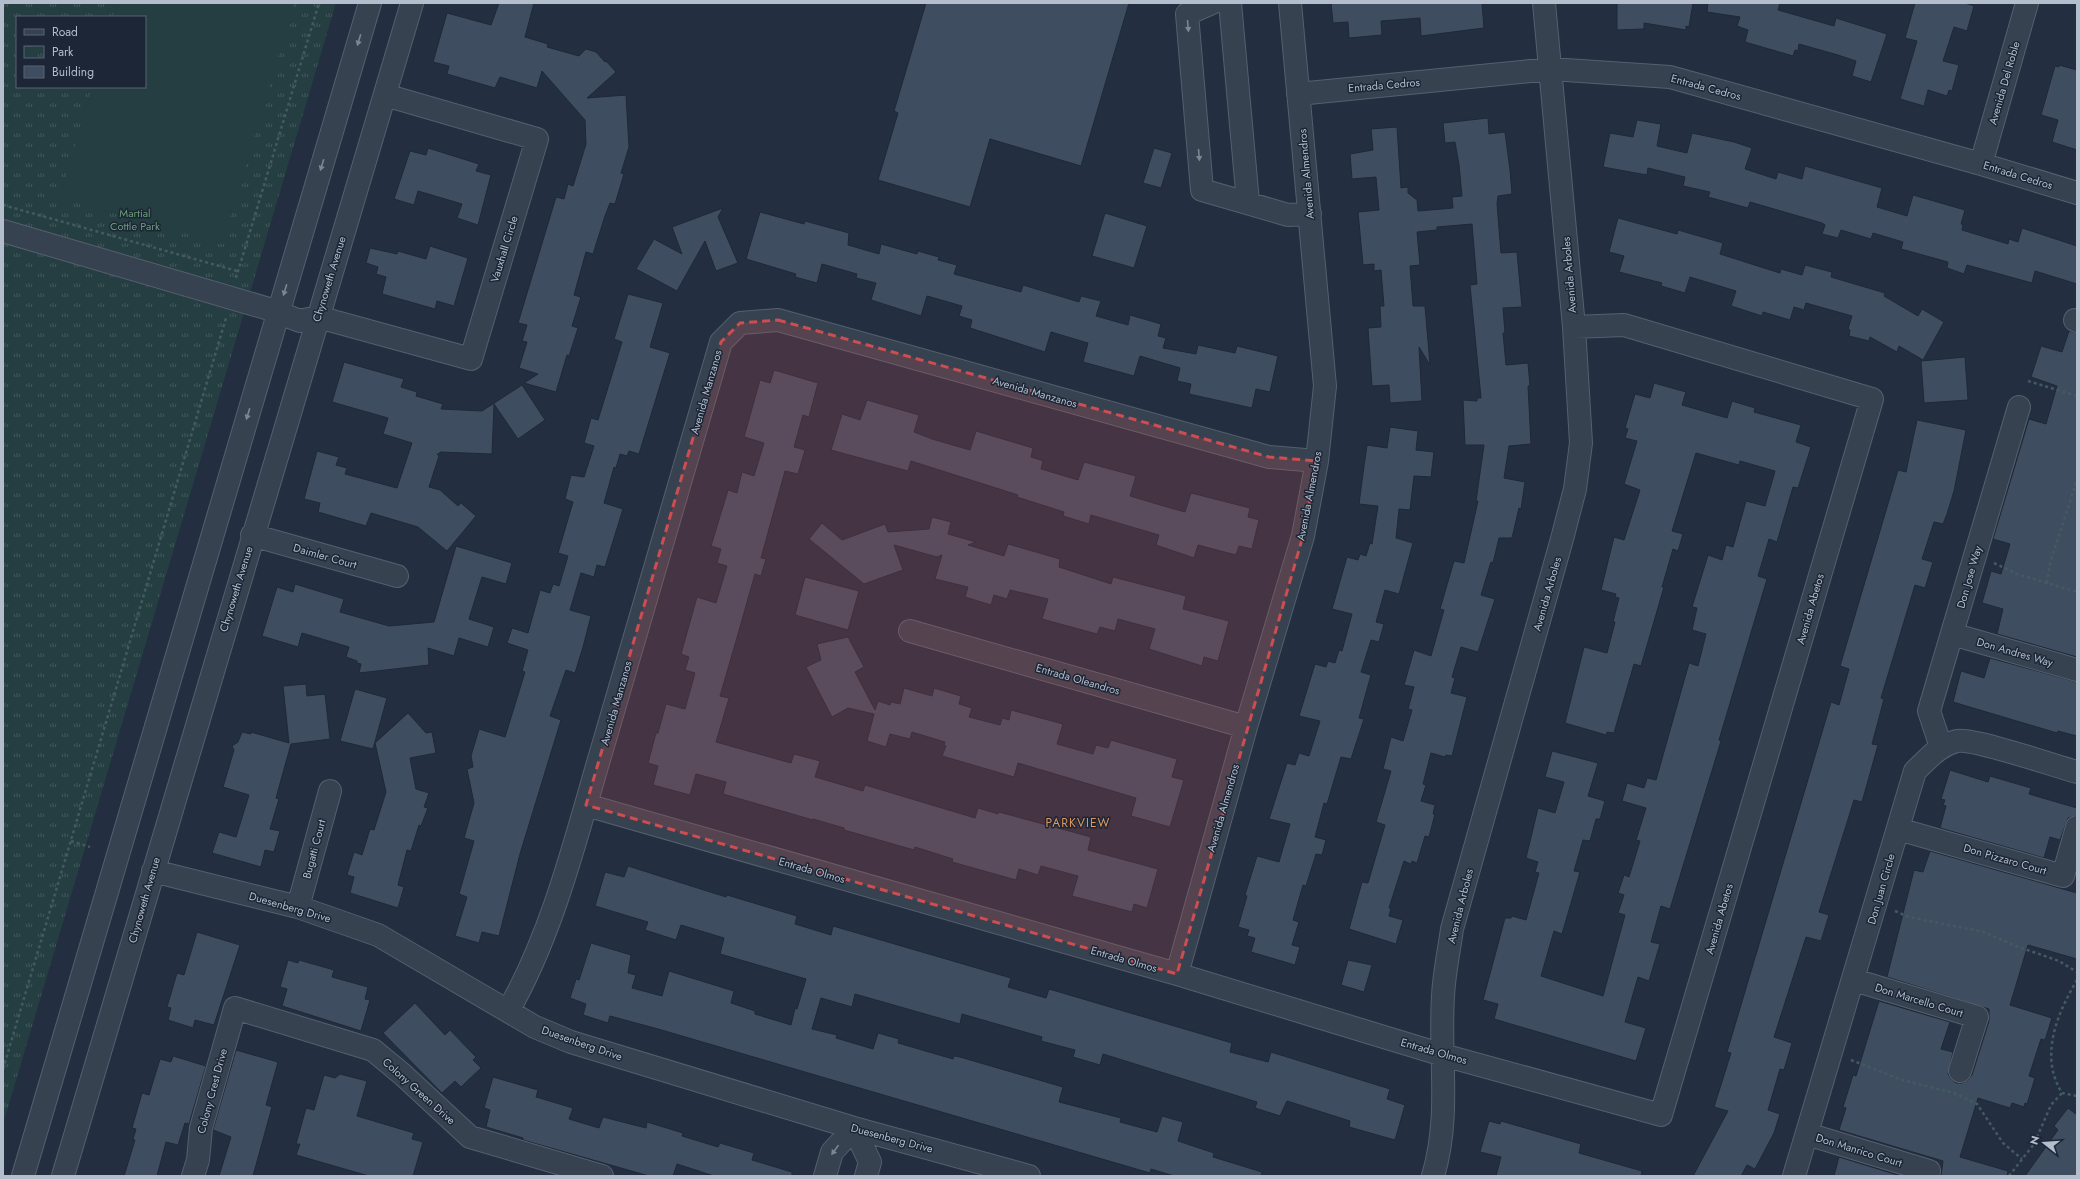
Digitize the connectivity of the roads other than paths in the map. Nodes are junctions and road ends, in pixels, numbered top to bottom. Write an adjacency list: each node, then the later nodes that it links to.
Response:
1 (370, 3): 16 (street, one-way to 16)
2 (412, 3): 10 (street, Chynoweth Avenue)
3 (1212, 3): 13 (street, one-way to 13)
4 (1230, 3): 13 (street)
5 (1290, 3): 9 (street, Avenida Almendros)
6 (1544, 3): 8 (street, Avenida Arboles)
7 (2026, 3): 11 (street, Avenida Del Roble)
8 (1551, 69): 9 (street, Entrada Cedros); 11 (street, Entrada Cedros); 18 (street, Avenida Arboles)
9 (1298, 94): 14 (street, Avenida Almendros)
10 (385, 95): 17 (street, Chynoweth Avenue); 17 (street, Vauxhall Circle)
11 (1981, 164): 12 (street, Entrada Cedros)
12 (2077, 193)
13 (1248, 202): 14 (street)
14 (1310, 214): 20 (street, Avenida Almendros)
15 (3, 231): 16 (street)
16 (278, 314): 17 (street); 44 (street, one-way to 44)
17 (318, 317): 21 (street, Chynoweth Avenue)
18 (1574, 327): 39 (street, Avenida Arboles); 41 (street, Avenida Abetos)
19 (2019, 407): 24 (street, Don Jose Way)
20 (1317, 461): 26 (street, Avenida Almendros); 30 (street, Avenida Manzanos)
21 (252, 535): 22 (street, Daimler Court); 33 (street, Chynoweth Avenue)
22 (397, 576)
23 (910, 631): 26 (street, Entrada Oleandros)
24 (1952, 634): 25 (street, Don Andres Way); 27 (street, Don Jose Way)
25 (2077, 670)
26 (1246, 727): 35 (street, Avenida Almendros)
27 (1941, 747): 28 (street, Don Juan Circle); 32 (street, Don Juan Circle)
28 (2077, 772)
29 (330, 791): 34 (street, Bugatti Court)
30 (586, 805): 35 (street, Entrada Olmos); 38 (street, Avenida Manzanos)
31 (2077, 827): 32 (street, Don Pizzaro Court)
32 (1898, 829): 36 (street, Don Juan Circle)
33 (153, 871): 34 (street, Duesenberg Drive); 45 (street, Chynoweth Avenue)
34 (298, 908): 38 (street, Duesenberg Drive)
35 (1177, 974): 39 (street, Entrada Olmos)
36 (1854, 980): 40 (street, Don Marcello Court); 43 (street, Don Juan Circle)
37 (235, 1008): 46 (street, Colony Crest Drive); 47 (street, Colony Green Drive)
38 (508, 1011): 42 (street, Duesenberg Drive)
39 (1443, 1055): 41 (street, Entrada Olmos); 51 (street, Avenida Arboles)
40 (1960, 1071)
41 (1661, 1115)
42 (854, 1128): 48 (street, one-way to 48); 49 (street); 50 (street, Duesenberg Drive)
43 (1807, 1134): 52 (street, Don Juan Circle); 53 (street, Don Manrico Court)
44 (23, 1176)
45 (63, 1176)
46 (194, 1176)
47 (602, 1176)
48 (825, 1176)
49 (866, 1176)
50 (1029, 1176)
51 (1433, 1176)
52 (1794, 1176)
53 (1928, 1176)

